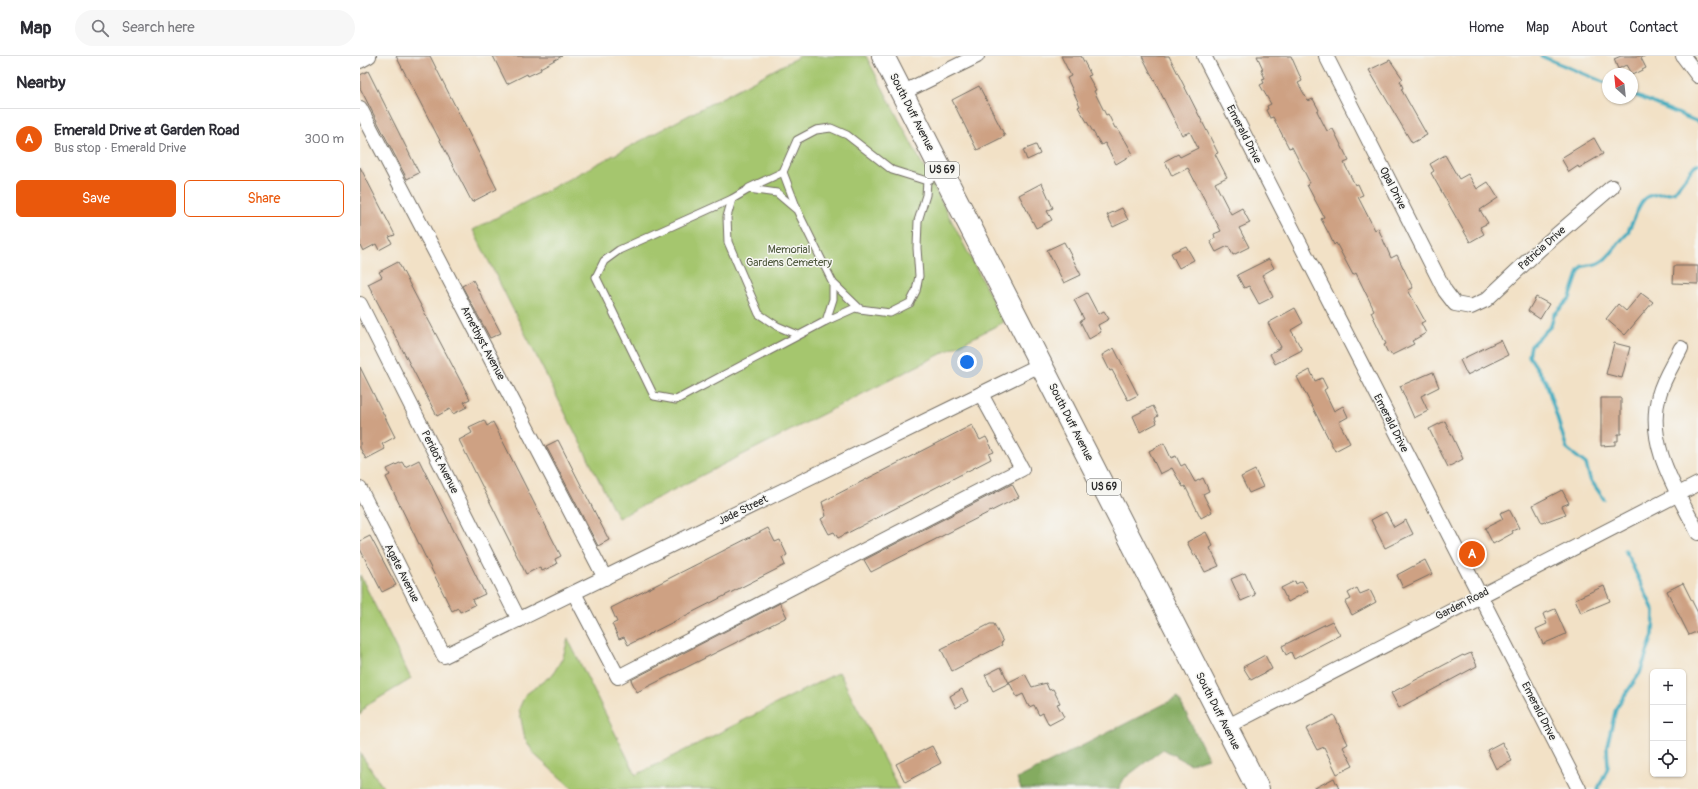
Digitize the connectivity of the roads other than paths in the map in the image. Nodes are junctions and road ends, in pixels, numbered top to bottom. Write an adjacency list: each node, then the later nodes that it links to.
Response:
1 (369, 56): 7 (street)
2 (883, 56): 9 (main road, South Duff Avenue / US 69)
3 (977, 56): 9 (street)
4 (1204, 56): 32 (street, Emerald Drive)
5 (1326, 56): 19 (street, Opal Drive)
6 (1683, 56): 8 (street)
7 (360, 61)
8 (1698, 76)
9 (902, 93): 12 (main road, South Duff Avenue / US 69)
10 (360, 108): 30 (street, Amethyst Avenue)
11 (784, 172): 12 (lane); 14 (lane); 16 (lane)
12 (935, 176): 20 (lane); 24 (main road, South Duff Avenue / US 69)
13 (1612, 187): 19 (street, Patricia Drive)
14 (749, 188): 15 (lane); 16 (lane)
15 (732, 199): 22 (lane); 22 (lane)
16 (797, 210): 17 (lane)
17 (833, 283): 20 (lane); 21 (lane)
18 (360, 304): 33 (street, Peridot Avenue)
19 (1471, 307)
20 (860, 309): 21 (lane)
21 (826, 321): 22 (lane)
22 (798, 335)
23 (1682, 348): 28 (street)
24 (1042, 364): 25 (street, Jade Street); 35 (main road, South Duff Avenue / US 69)
25 (981, 394): 30 (street, Jade Street); 31 (street)
26 (1698, 484): 28 (street, Garden Road)
27 (360, 489): 34 (street, Agate Avenue)
28 (1678, 494): 29 (street); 32 (street, Garden Road)
29 (1698, 533)
30 (605, 578): 31 (street, Jade Street)
31 (574, 593): 33 (street, Jade Street)
32 (1479, 595): 35 (street, Garden Road); 37 (street, Emerald Drive)
33 (519, 620): 34 (street, Jade Street)
34 (444, 656)
35 (1226, 727): 36 (main road, South Duff Avenue / US 69)
36 (1258, 789)
37 (1579, 789)

